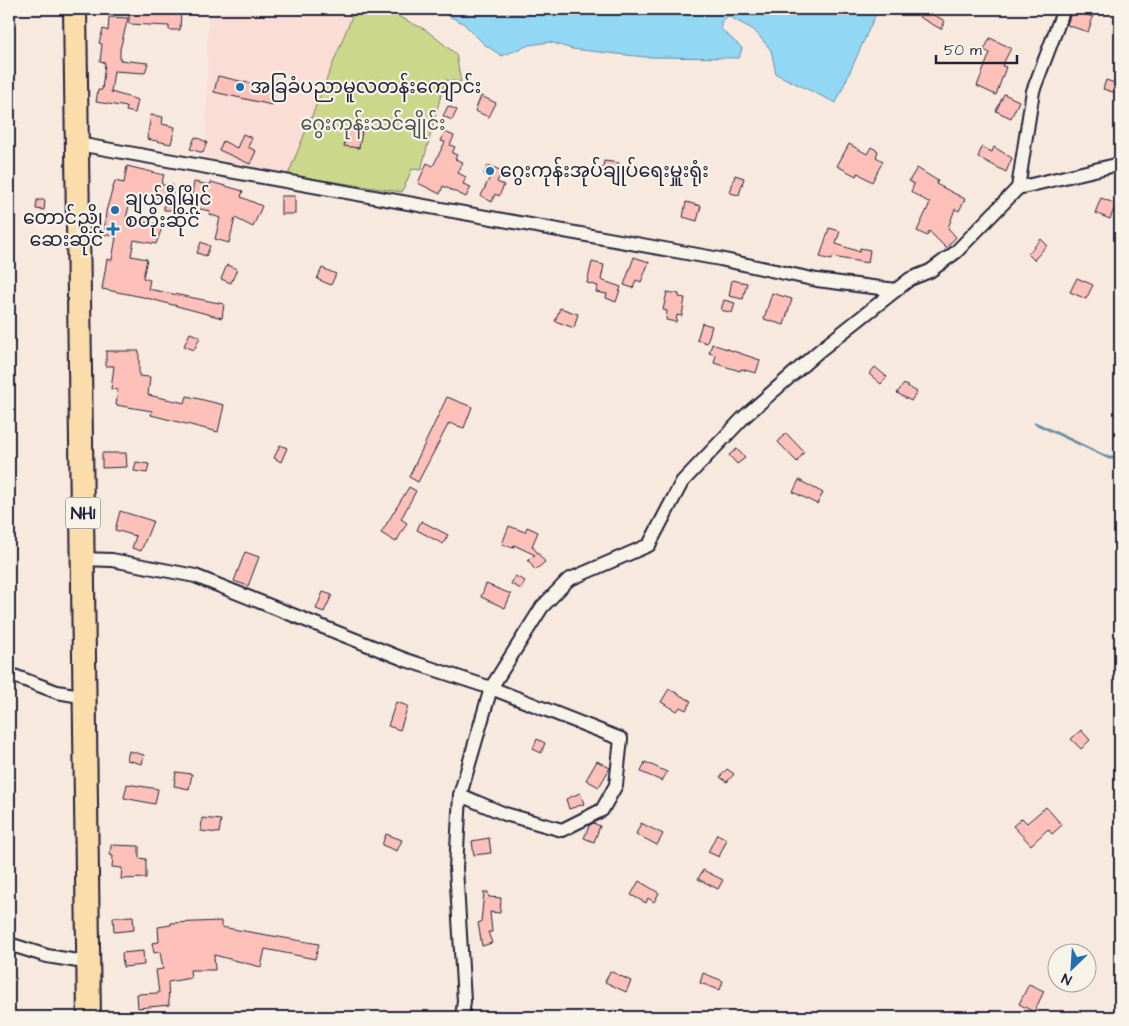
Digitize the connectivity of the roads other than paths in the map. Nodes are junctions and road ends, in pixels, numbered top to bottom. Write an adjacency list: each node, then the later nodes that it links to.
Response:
1 (75, 9): 3 (highway, NH1)
2 (1064, 9): 5 (street)
3 (78, 144): 6 (street); 7 (highway, NH1)
4 (1120, 164): 5 (street)
5 (1018, 188): 6 (street)
6 (896, 290): 9 (street)
7 (82, 559): 9 (street); 10 (highway, NH1)
8 (9, 675): 10 (street)
9 (491, 688): 11 (street); 11 (street)
10 (86, 697): 13 (highway, NH1)
11 (460, 795): 15 (street)
12 (9, 944): 13 (street)
13 (90, 962): 14 (highway, NH1)
14 (89, 1017)
15 (462, 1017)

